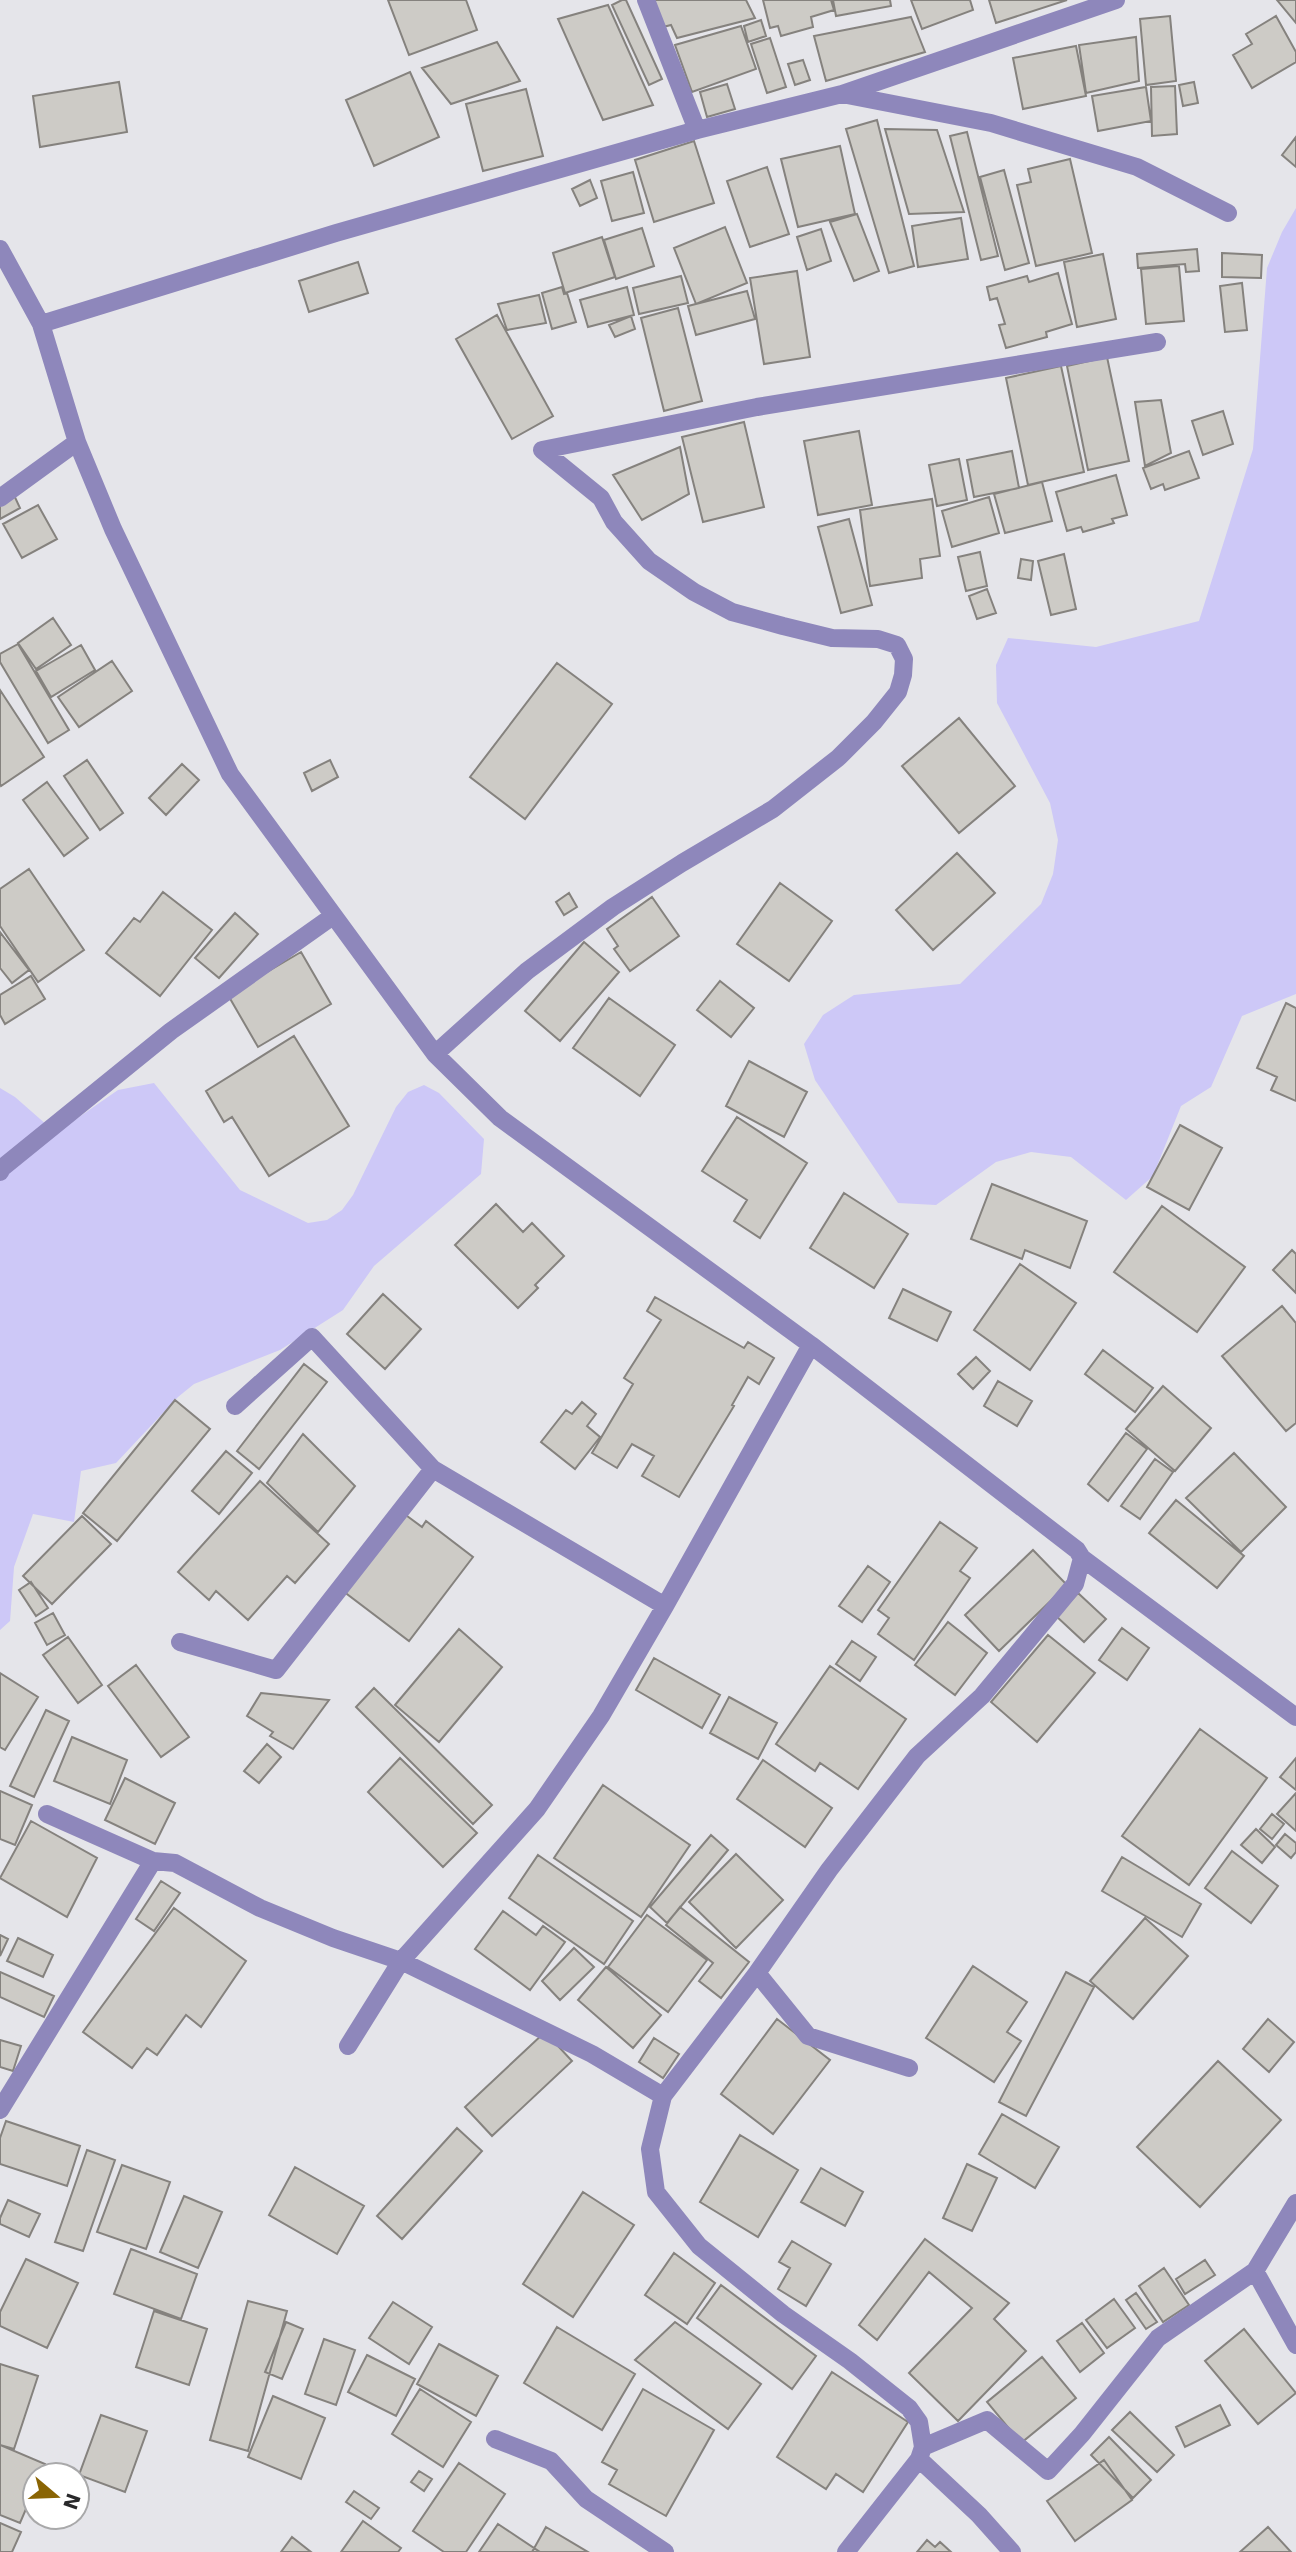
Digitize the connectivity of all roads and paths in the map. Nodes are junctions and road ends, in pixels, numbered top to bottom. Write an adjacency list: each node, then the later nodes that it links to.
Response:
1 (646, 0): 4 (street)
2 (1116, 0): 3 (street)
3 (842, 94): 4 (street); 5 (street)
4 (697, 130): 7 (street)
5 (1228, 214)
6 (0, 249): 7 (street)
7 (41, 324): 9 (street)
8 (1157, 342): 12 (street)
9 (77, 442): 10 (street); 11 (street)
10 (0, 498)
11 (333, 915): 12 (street); 13 (street)
12 (435, 1055): 14 (street)
13 (0, 1172)
14 (811, 1345): 17 (street); 18 (street)
15 (235, 1406): 16 (street)
16 (433, 1469): 18 (street); 19 (street)
17 (1082, 1558): 20 (street); 24 (street)
18 (665, 1606): 23 (street)
19 (180, 1642)
20 (1296, 1717)
21 (47, 1814): 22 (street)
22 (153, 1861): 23 (street); 28 (street)
23 (401, 1961): 25 (street); 27 (street)
24 (757, 1973): 26 (street); 27 (street)
25 (348, 2046)
26 (909, 2068)
27 (663, 2096): 33 (street)
28 (0, 2110)
29 (1296, 2203): 30 (street)
30 (1255, 2271): 31 (street); 33 (street)
31 (1296, 2345)
32 (495, 2439): 34 (street)
33 (921, 2453): 35 (street); 36 (street)
34 (665, 2552)
35 (846, 2552)
36 (1012, 2552)

